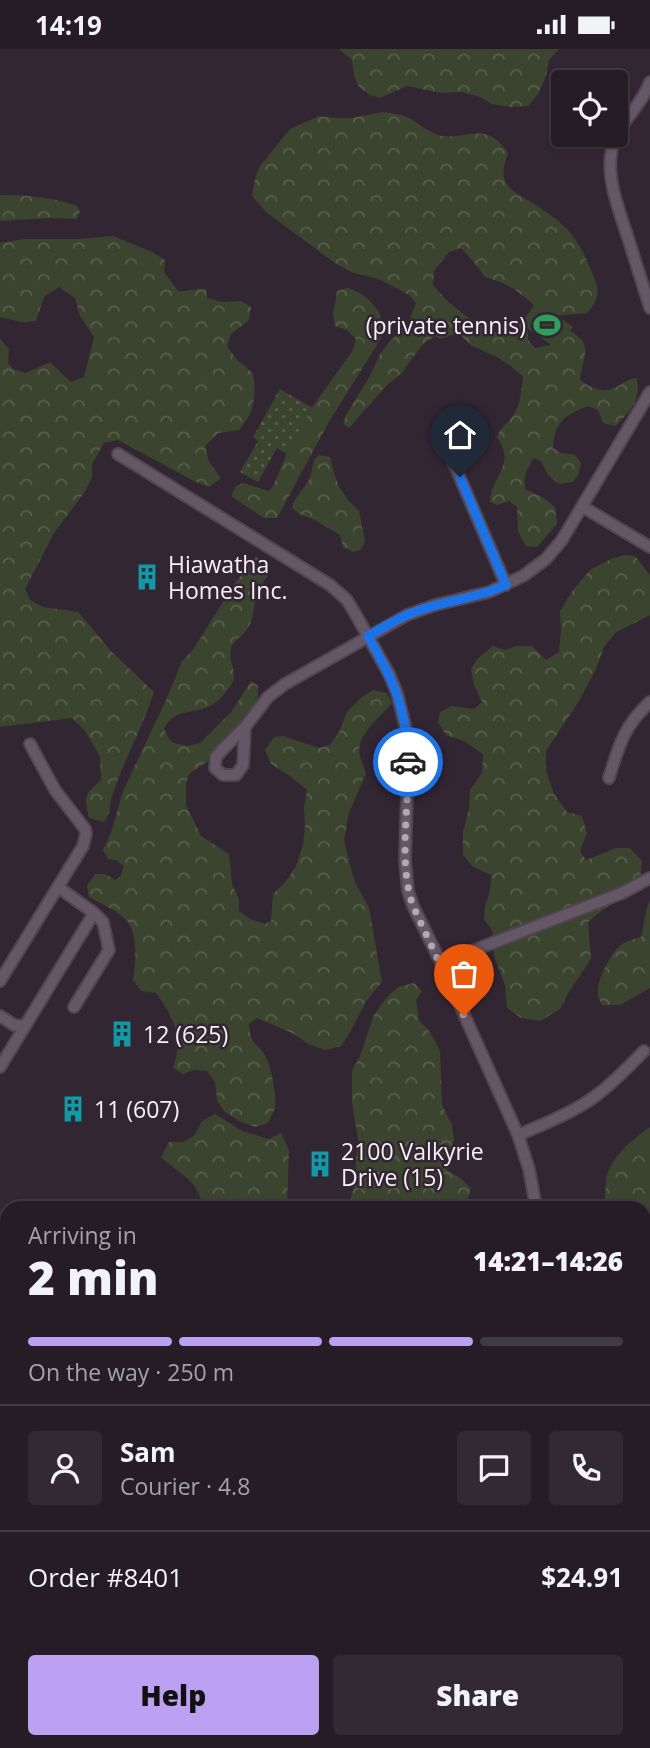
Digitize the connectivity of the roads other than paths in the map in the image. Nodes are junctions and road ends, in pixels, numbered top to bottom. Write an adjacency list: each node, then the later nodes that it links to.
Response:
1 (650, 82): 2 (street)
2 (646, 103): 3 (street)
3 (650, 307)
4 (650, 392): 7 (street)
5 (439, 429): 9 (street)
6 (118, 454): 10 (street)
7 (583, 507): 8 (street); 9 (street)
8 (650, 547)
9 (506, 585): 10 (street)
10 (368, 636): 12 (street); 18 (street)
11 (650, 702): 14 (street)
12 (245, 727)
13 (30, 744): 16 (street)
14 (609, 778)
15 (650, 878): 18 (street)
16 (58, 887): 17 (street); 19 (street)
17 (94, 913): 20 (street); 22 (street)
18 (441, 963): 25 (street)
19 (0, 981)
20 (74, 1007)
21 (0, 1016): 22 (street)
22 (25, 1026): 24 (street)
23 (645, 1051): 25 (street)
24 (0, 1066)
25 (518, 1135): 26 (street)
26 (535, 1201)

